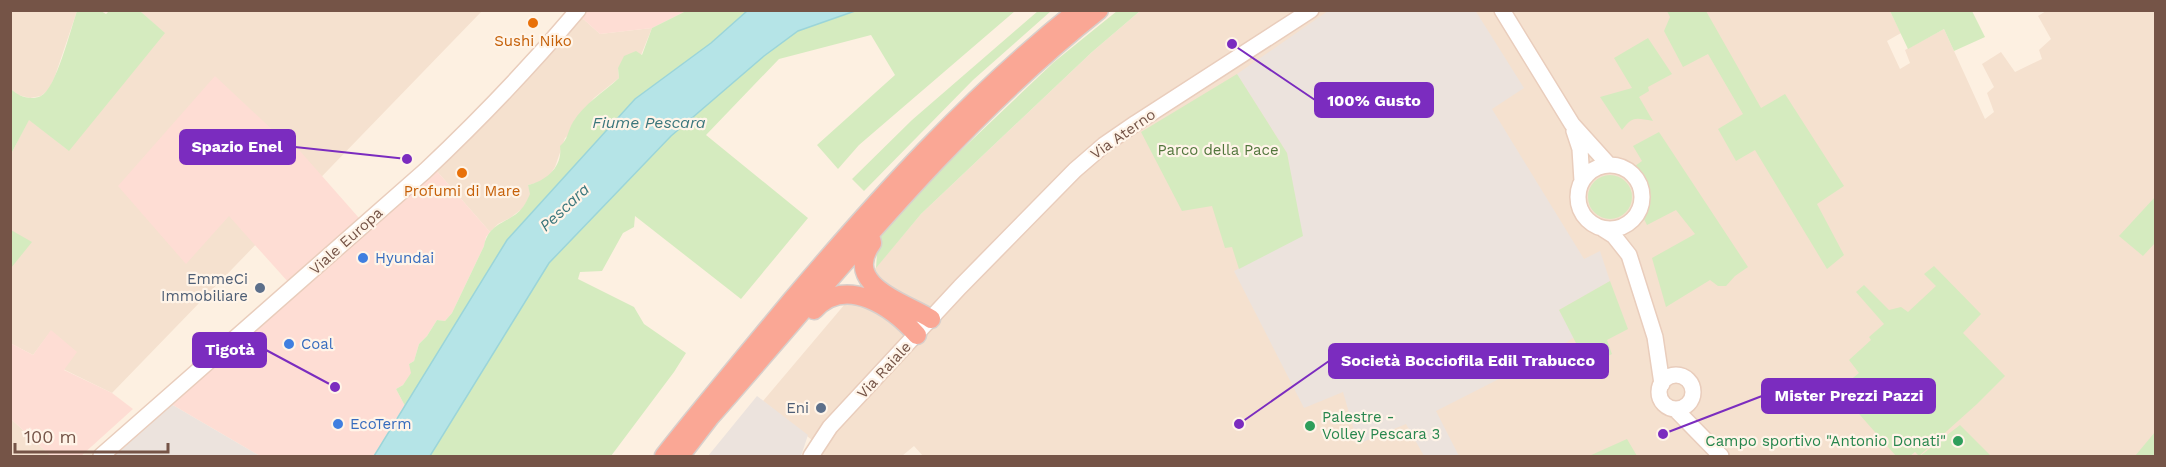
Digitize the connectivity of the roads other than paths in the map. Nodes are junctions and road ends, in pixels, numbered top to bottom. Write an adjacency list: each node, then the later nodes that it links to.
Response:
1 (578, 10): 21 (main road, Viale Europa)
2 (1078, 10): 22 (highway)
3 (1099, 10): 11 (highway)
4 (1311, 10): 13 (main road, Via Aterno)
5 (1502, 10): 6 (main road)
6 (1572, 124): 7 (main road); 8 (main road)
7 (1609, 165): 8 (main road); 9 (main road)
8 (1582, 181): 10 (main road)
9 (1633, 220): 10 (main road); 12 (main road)
10 (1603, 228): 12 (main road)
11 (871, 234): 14 (highway); 15 (highway)
12 (1629, 255): 17 (main road)
13 (960, 287): 15 (main road, Via Raiale)
14 (802, 314): 16 (highway); 23 (highway)
15 (931, 319): 16 (main road, Via Raiale)
16 (917, 335): 24 (main road, Via Raiale)
17 (1655, 337): 18 (main road); 19 (main road)
18 (1682, 377): 19 (main road); 20 (main road)
19 (1662, 384): 20 (main road)
20 (1682, 406): 25 (main road)
21 (101, 456)
22 (664, 456)
23 (680, 456)
24 (811, 456)
25 (1721, 456)

